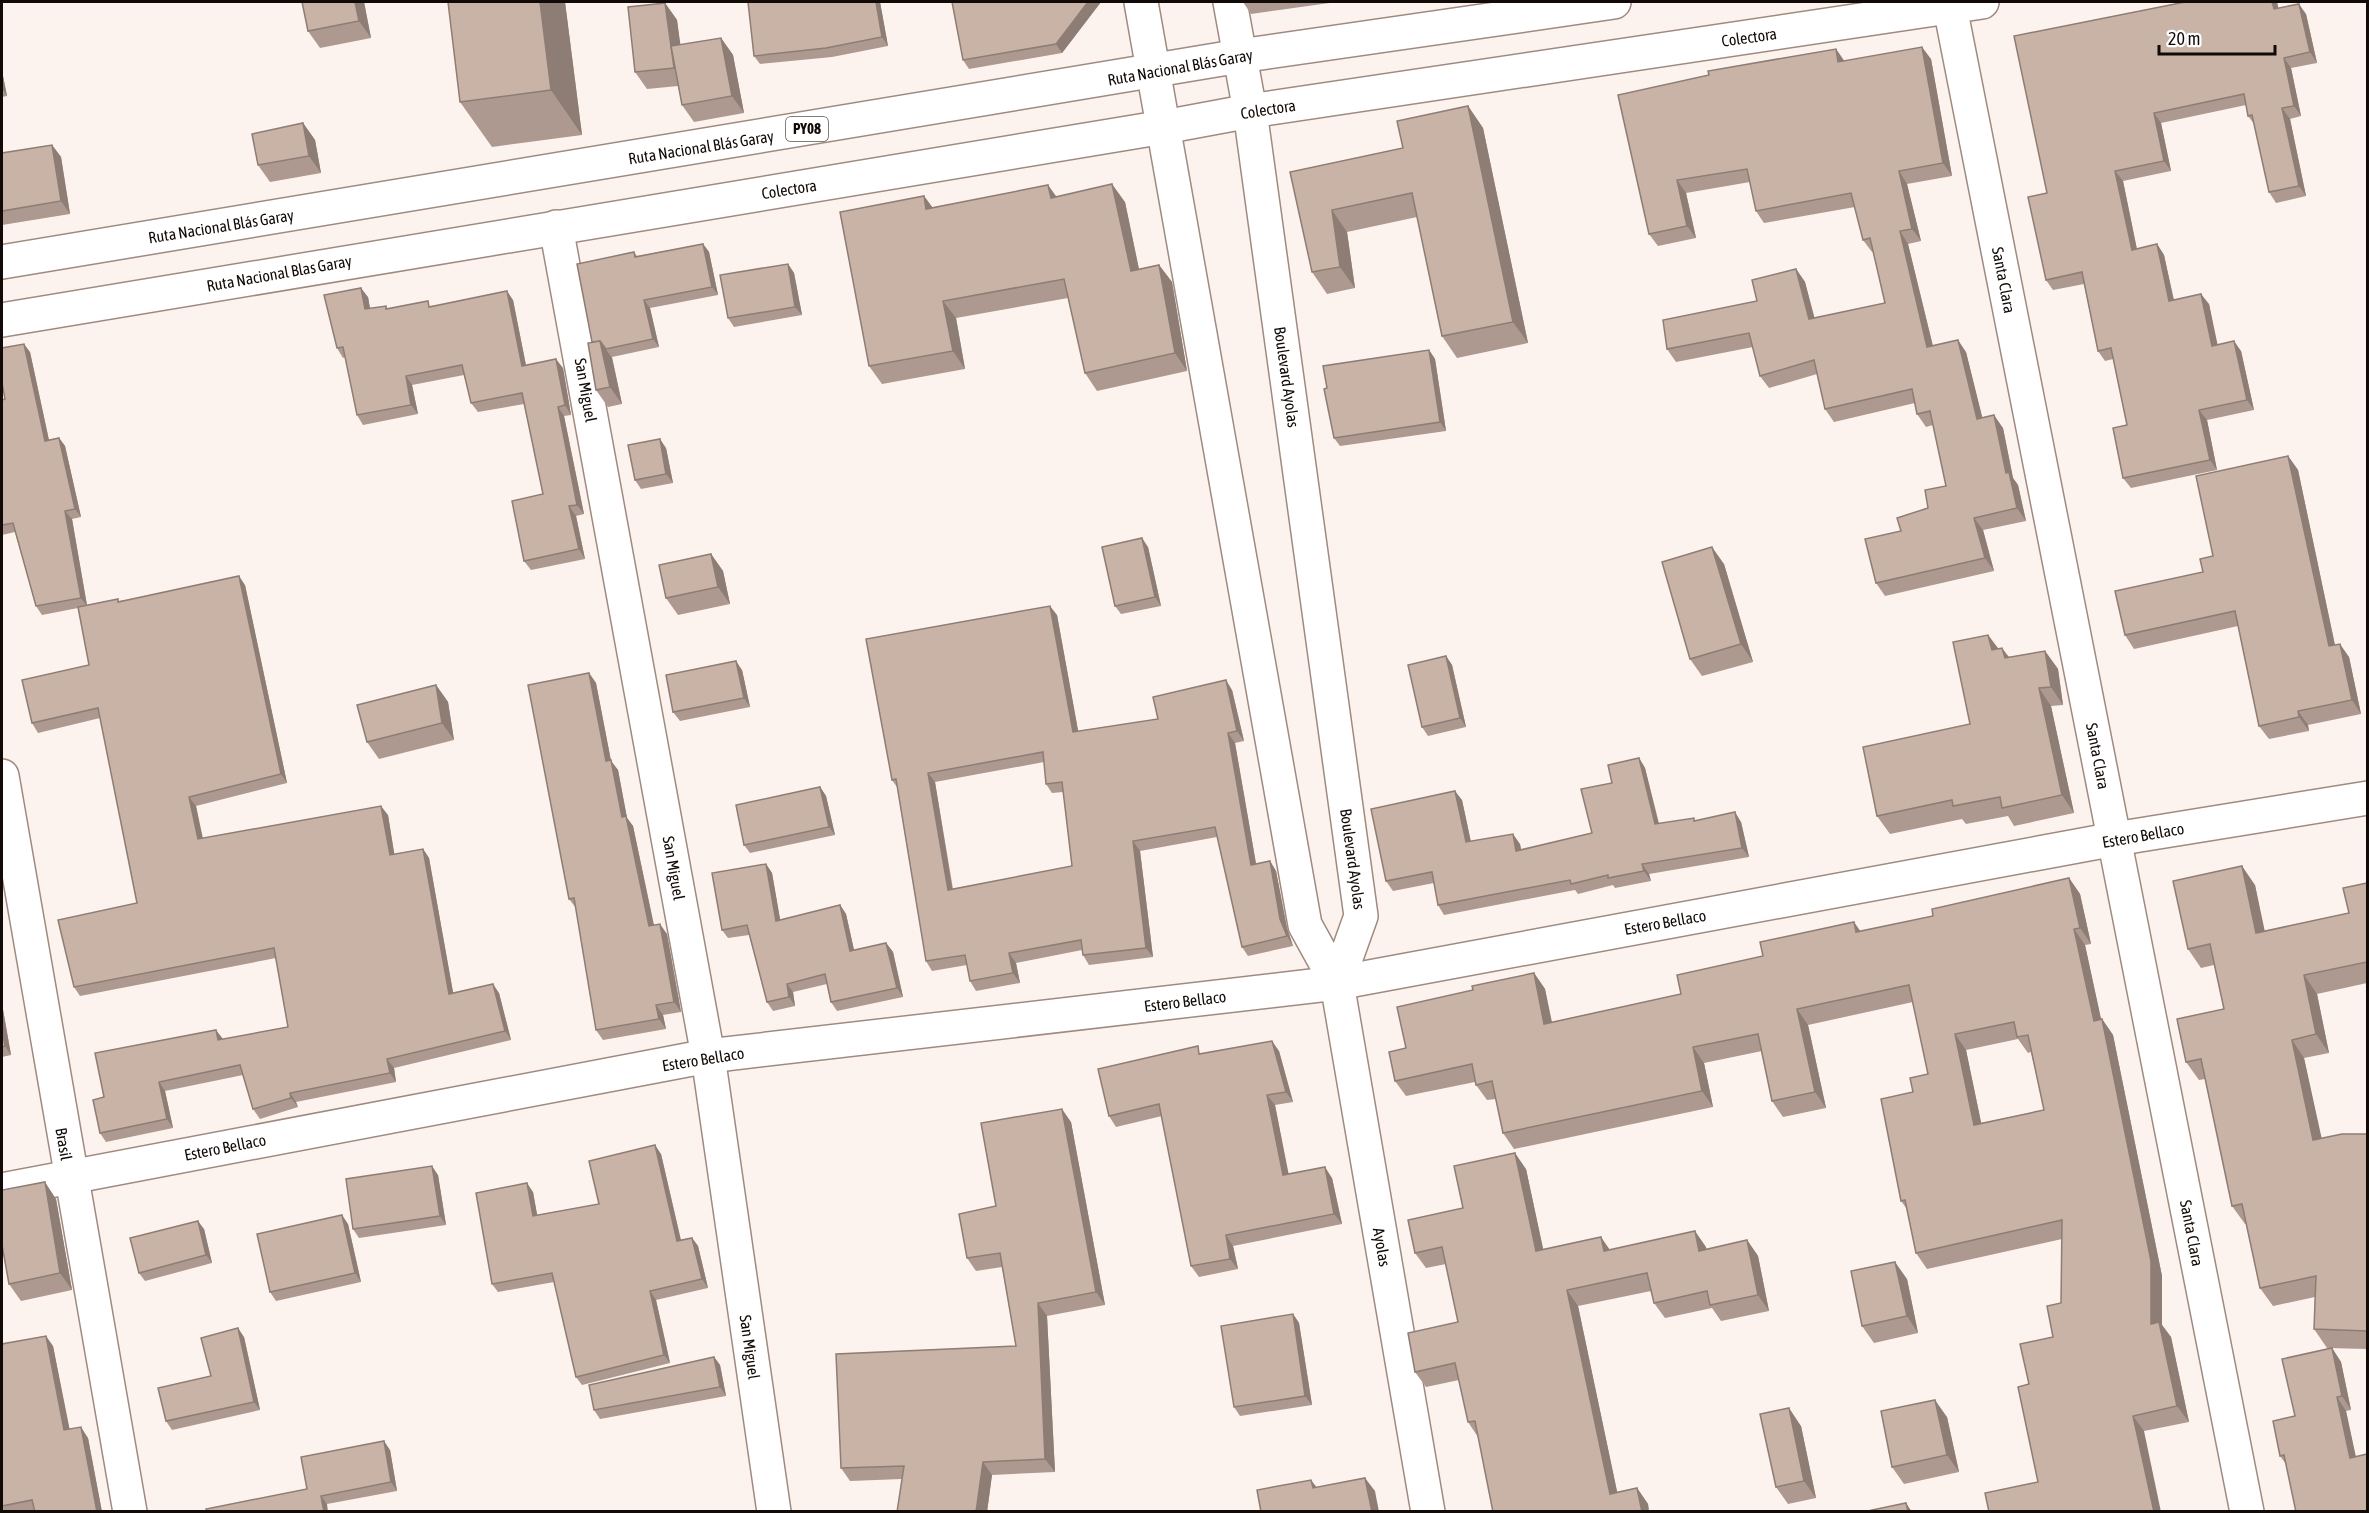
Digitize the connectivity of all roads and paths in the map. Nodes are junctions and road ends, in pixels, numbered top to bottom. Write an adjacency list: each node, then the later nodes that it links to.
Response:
1 (1141, 2): 7 (main road)
2 (1230, 2): 6 (main road, Boulevard Ayolas)
3 (1614, 2): 6 (main road, Ruta Nacional Blás Garay / PY08)
4 (1982, 2): 5 (main road, Colectora)
5 (1950, 4): 8 (main road, Colectora); 15 (main road, Santa Clara)
6 (1240, 56): 7 (main road, Ruta Nacional Blás Garay / PY08); 8 (main road, Boulevard Ayolas)
7 (1154, 72): 9 (main road); 11 (main road, Ruta Nacional Blás Garay / PY08)
8 (1250, 111): 9 (main road, Colectora); 16 (main road, Boulevard Ayolas)
9 (1164, 128): 10 (main road, Colectora); 16 (main road)
10 (556, 227): 12 (main road, Ruta Nacional Blas Garay); 17 (main road, San Miguel)
11 (2, 262)
12 (2, 320)
13 (2, 776): 18 (main road, Brasil)
14 (2367, 798): 15 (main road, Estero Bellaco)
15 (2115, 839): 16 (main road, Estero Bellaco); 23 (main road, Santa Clara)
16 (1336, 983): 17 (main road, Estero Bellaco); 22 (main road, Ayolas)
17 (708, 1056): 18 (main road, Estero Bellaco); 21 (main road, San Miguel)
18 (70, 1176): 19 (main road, Estero Bellaco); 20 (main road, Brasil)
19 (2, 1190)
20 (130, 1512)
21 (774, 1512)
22 (1428, 1512)
23 (2247, 1512)

